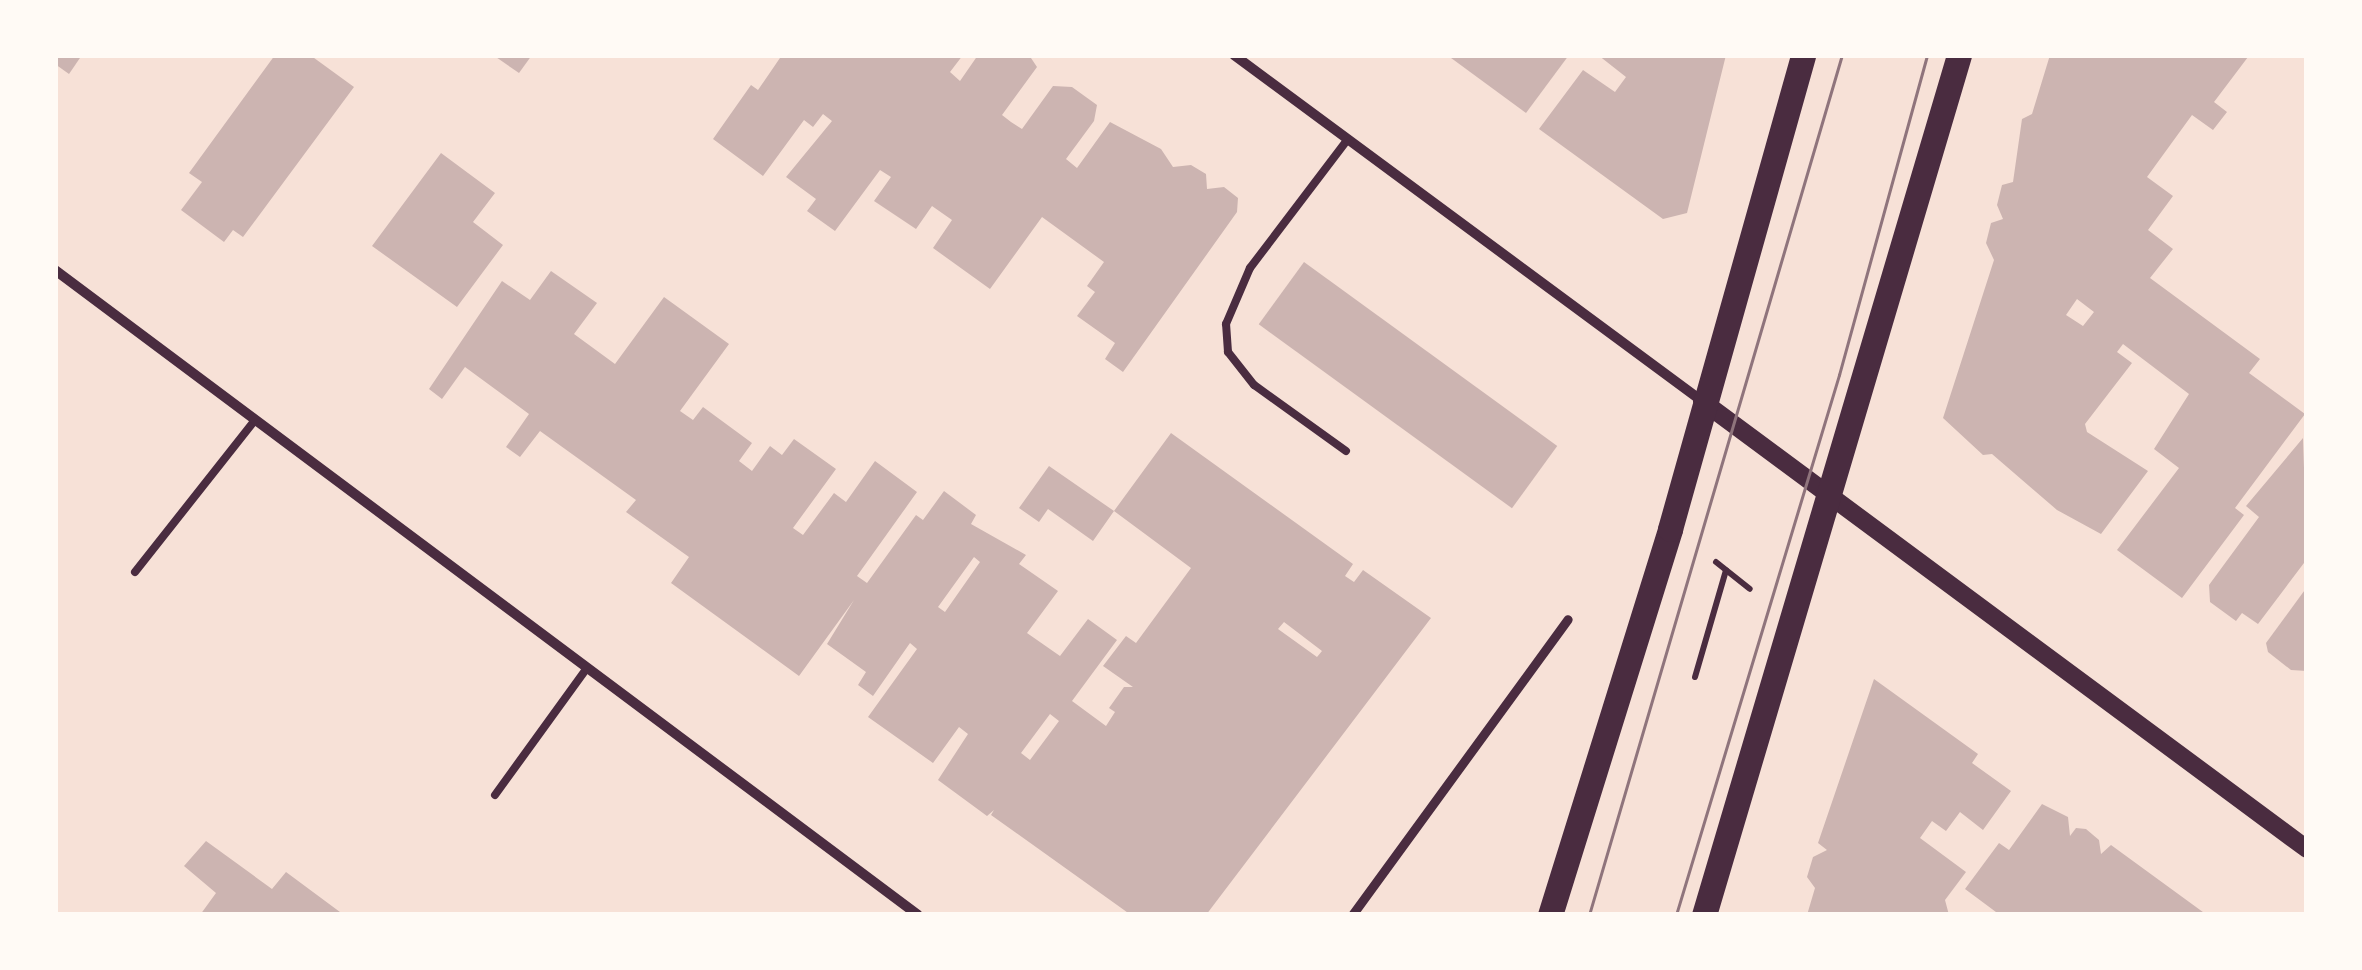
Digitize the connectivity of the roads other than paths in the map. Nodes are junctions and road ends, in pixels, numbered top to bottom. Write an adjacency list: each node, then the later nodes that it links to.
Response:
1 (1234, 55): 4 (street)
2 (1803, 55): 6 (main road)
3 (1959, 55): 9 (main road)
4 (1348, 139): 6 (street); 8 (lane)
5 (55, 270): 7 (street)
6 (1702, 401): 9 (street); 17 (main road)
7 (255, 420): 10 (lane); 12 (street)
8 (1346, 451)
9 (1828, 496): 14 (street); 18 (main road)
10 (134, 572)
11 (1568, 619): 16 (street)
12 (587, 668): 13 (lane); 15 (street)
13 (494, 794)
14 (2307, 849)
15 (918, 915)
16 (1352, 915)
17 (1550, 915)
18 (1704, 915)

